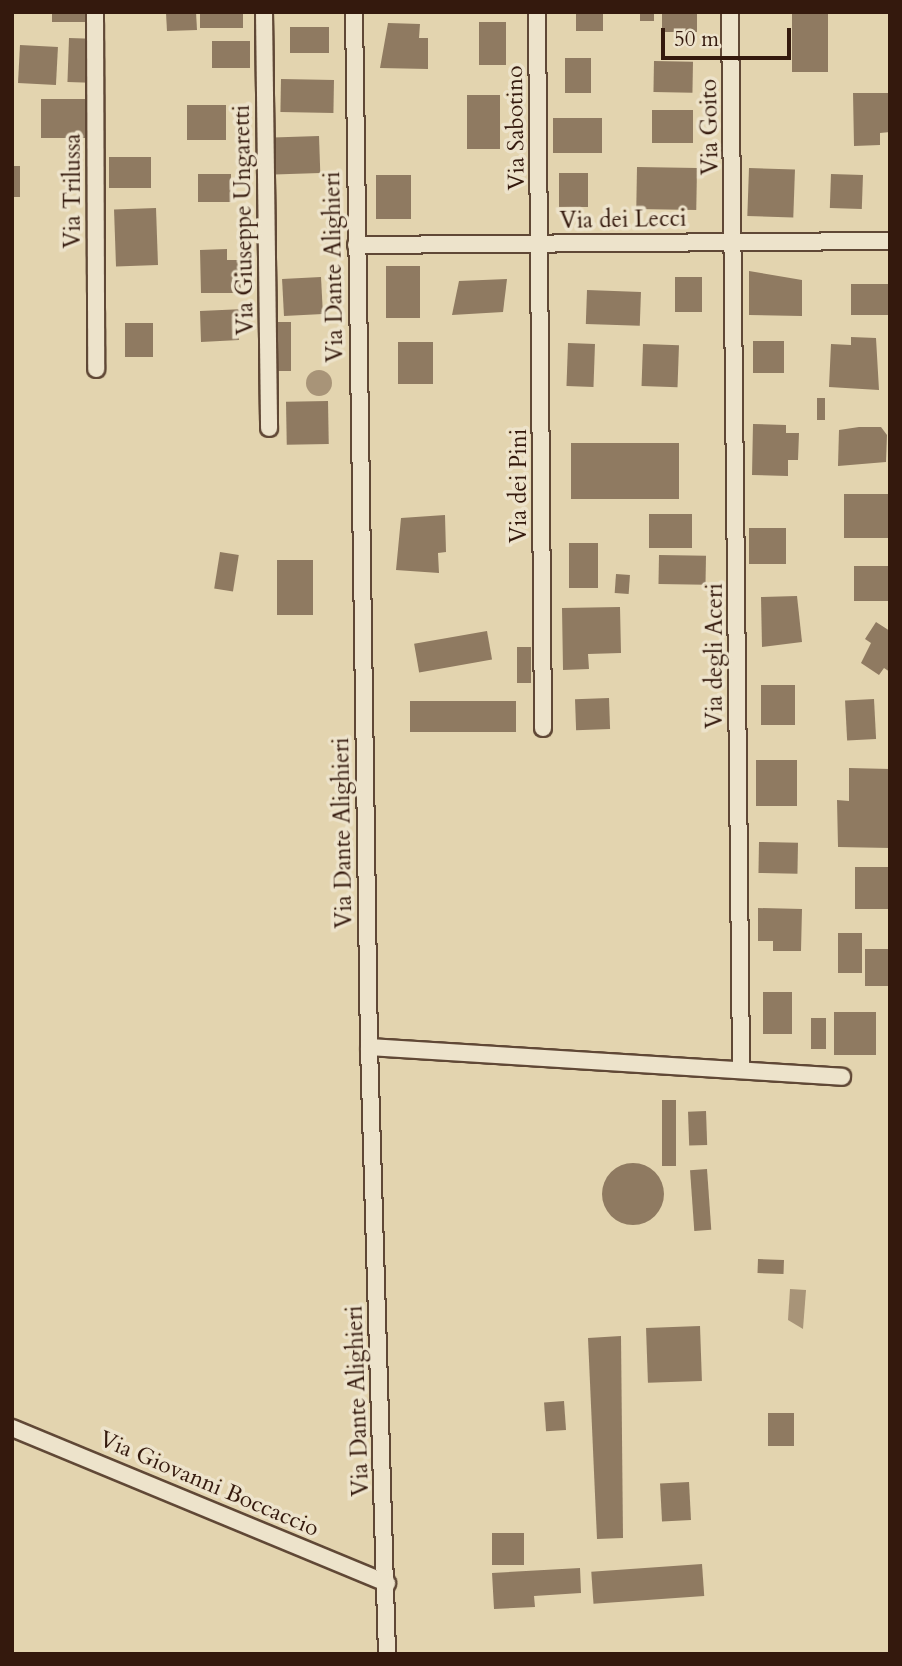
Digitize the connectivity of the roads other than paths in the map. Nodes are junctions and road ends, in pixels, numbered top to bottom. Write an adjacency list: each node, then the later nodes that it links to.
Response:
1 (96, 12): 10 (street, Via Trilussa)
2 (264, 12): 11 (street, Via Giuseppe Ungaretti)
3 (354, 12): 9 (street, Via Dante Alighieri)
4 (537, 12): 8 (street, Via Sabotino)
5 (730, 12): 6 (street, Via Goito)
6 (734, 242): 7 (street, Via dei Lecci); 8 (street, Via dei Lecci); 14 (street, Via degli Aceri)
7 (890, 242)
8 (540, 244): 9 (street, Via dei Lecci); 12 (street, Via dei Pini)
9 (356, 245): 13 (street, Via Dante Alighieri)
10 (96, 369)
11 (269, 428)
12 (543, 728)
13 (369, 1047): 14 (street); 17 (street, Via Dante Alighieri)
14 (741, 1070): 15 (street)
15 (842, 1077)
16 (12, 1428): 17 (street, Via Giovanni Boccaccio)
17 (387, 1583): 18 (street, Via Dante Alighieri)
18 (387, 1654)

